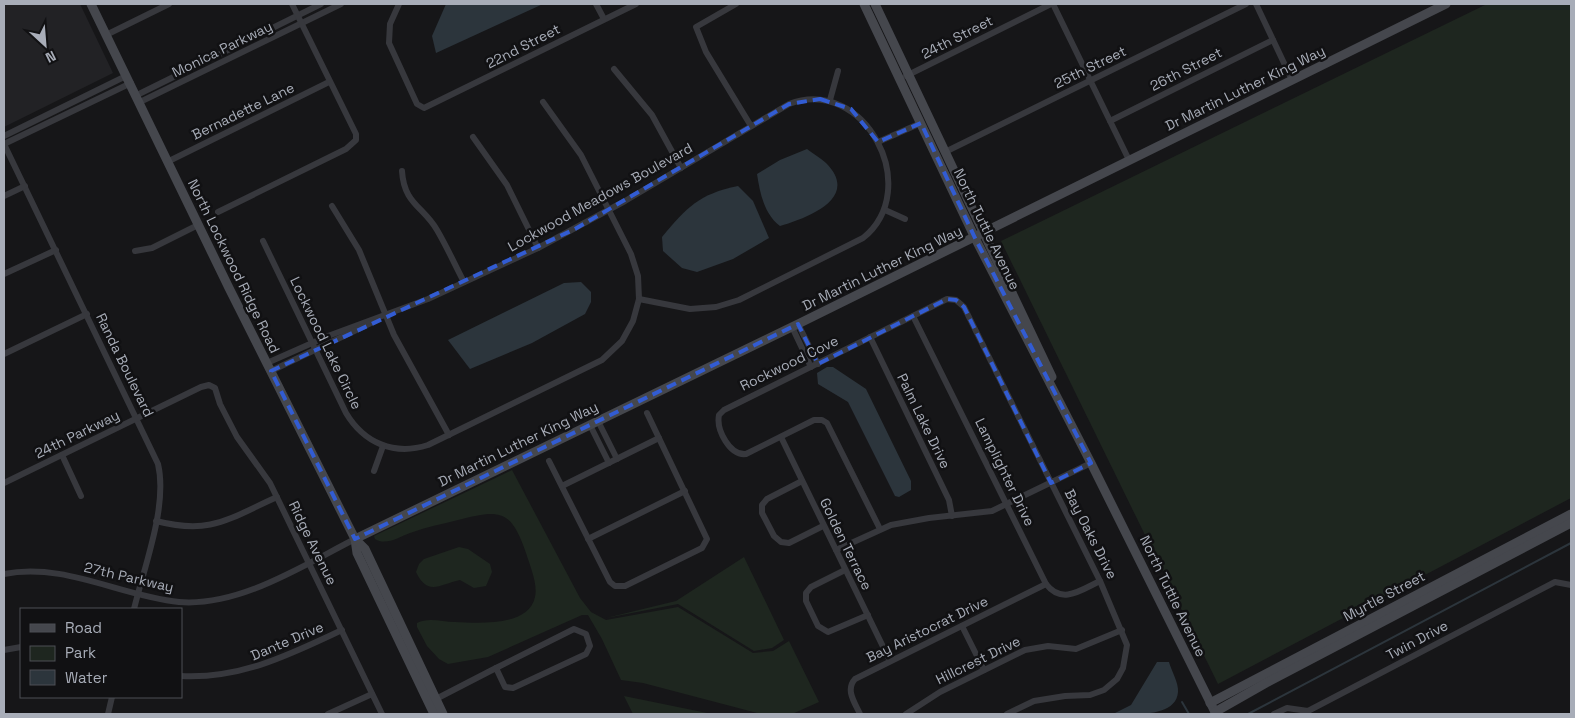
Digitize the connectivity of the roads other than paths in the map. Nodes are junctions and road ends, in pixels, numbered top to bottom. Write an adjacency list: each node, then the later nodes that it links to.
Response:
1 (92, 4): 19 (street, North Lockwood Ridge Road)
2 (169, 4): 19 (street)
3 (292, 4): 16 (street)
4 (321, 4): 16 (street, Monica Parkway)
5 (341, 4): 18 (street, Monica Parkway)
6 (399, 4): 17 (street, 22nd Street)
7 (596, 4): 17 (street)
8 (636, 4): 17 (street, 22nd Street)
9 (736, 4): 33 (street)
10 (864, 4): 23 (street, North Tuttle Avenue)
11 (876, 4): 23 (street, North Tuttle Avenue)
12 (1052, 4): 23 (street, 24th Street); 25 (street)
13 (1246, 4): 25 (street, 25th Street)
14 (1256, 4): 20 (street)
15 (1446, 4): 26 (street, Dr Martin Luther King Way)
16 (298, 15): 18 (street); 28 (street, Monica Parkway)
17 (604, 19)
18 (301, 24): 27 (street); 28 (street, Monica Parkway)
19 (106, 35): 24 (street, North Lockwood Ridge Road)
20 (1273, 40): 26 (street); 31 (street, 26th Street)
21 (614, 69): 41 (street)
22 (838, 71): 29 (street)
23 (905, 77): 32 (street, North Tuttle Avenue); 38 (street, North Tuttle Avenue)
24 (128, 79): 28 (street, North Lockwood Ridge Road); 34 (street); 37 (street)
25 (1090, 80): 31 (street); 38 (street, 25th Street)
26 (1292, 80): 39 (street, Dr Martin Luther King Way)
27 (329, 82): 40 (street, Bernadette Lane); 48 (street)
28 (138, 99): 40 (street, North Lockwood Ridge Road)
29 (830, 100): 33 (street, Lockwood Meadows Boulevard); 36 (street)
30 (543, 102): 46 (street)
31 (1110, 121): 39 (street)
32 (921, 123): 36 (street); 52 (street, North Tuttle Avenue)
33 (750, 126): 41 (street, Lockwood Meadows Boulevard)
34 (4, 136)
35 (473, 137): 54 (street)
36 (878, 142): 47 (street)
37 (4, 144): 43 (street, Randa Boulevard)
38 (945, 152): 51 (street, North Tuttle Avenue)
39 (1129, 160): 51 (street, Dr Martin Luther King Way)
40 (167, 162): 50 (street, North Lockwood Ridge Road)
41 (681, 168): 46 (street, Lockwood Meadows Boulevard)
42 (402, 171): 58 (street)
43 (25, 186): 44 (street); 55 (street, Randa Boulevard)
44 (4, 196)
45 (332, 206): 63 (street)
46 (610, 210): 54 (street, Lockwood Meadows Boulevard); 59 (street)
47 (885, 210): 49 (street); 59 (street)
48 (218, 212)
49 (905, 219)
50 (198, 225): 56 (street); 70 (street, North Lockwood Ridge Road)
51 (984, 233): 52 (street, Dr Martin Luther King Way); 83 (street, North Tuttle Avenue)
52 (975, 238): 64 (street, Dr Martin Luther King Way); 83 (street, North Tuttle Avenue)
53 (262, 241): 66 (street, Lockwood Lake Circle)
54 (538, 248): 58 (street, Lockwood Meadows Boulevard)
55 (56, 250): 57 (street); 61 (street, Randa Boulevard)
56 (135, 251)
57 (4, 274)
58 (464, 282): 63 (street, Lockwood Meadows Boulevard)
59 (639, 299): 75 (street, Lockwood Lake Circle)
60 (956, 300): 62 (street, Rockwood Cove); 87 (street, Bay Oaks Drive)
61 (87, 314): 68 (street); 73 (street, Randa Boulevard)
62 (913, 316): 65 (street, Rockwood Cove); 92 (street, Lamplighter Drive)
63 (382, 317): 66 (street, Lockwood Meadows Boulevard); 67 (street, Lockwood Meadows Boulevard); 75 (street)
64 (795, 326): 69 (street); 74 (street, Dr Martin Luther King Way)
65 (870, 337): 69 (street, Rockwood Cove); 94 (street, Palm Lake Drive)
66 (312, 342): 67 (street, Lockwood Lake Circle); 70 (street, Lockwood Meadows Boulevard)
67 (316, 350): 70 (street, Lockwood Meadows Boulevard); 78 (street, Lockwood Lake Circle)
68 (4, 354)
69 (815, 365): 76 (street, Rockwood Cove)
70 (269, 367): 99 (street, North Lockwood Ridge Road)
71 (215, 388): 73 (street, 24th Parkway); 91 (street, Ridge Avenue)
72 (647, 413): 77 (street)
73 (137, 418): 79 (street, 24th Parkway); 95 (street, Randa Boulevard)
74 (594, 423): 80 (street); 82 (street); 99 (street, Dr Martin Luther King Way)
75 (449, 435): 78 (street, Lockwood Lake Circle)
76 (781, 437): 85 (street, Golden Terrace); 98 (street)
77 (660, 438): 80 (street); 89 (street)
78 (383, 446): 84 (street)
79 (62, 455): 86 (street, 24th Parkway); 90 (street)
80 (617, 459): 82 (street)
81 (549, 461): 88 (street)
82 (609, 463): 88 (street)
83 (1092, 463): 87 (street); 123 (street, North Tuttle Avenue)
84 (374, 471)
85 (802, 481): 97 (street, Golden Terrace); 97 (street)
86 (4, 483)
87 (1051, 483): 92 (street); 105 (street, Bay Oaks Drive)
88 (562, 486): 100 (street)
89 (685, 491): 100 (street); 100 (street)
90 (81, 496)
91 (277, 497): 95 (street); 102 (street, Ridge Avenue)
92 (1007, 505): 94 (street); 106 (street, Lamplighter Drive)
93 (1571, 514): 123 (street, Myrtle Street)
94 (952, 516): 98 (street)
95 (156, 520): 108 (street, Randa Boulevard)
96 (1571, 523): 124 (street, Myrtle Street)
97 (823, 526): 101 (street, Golden Terrace)
98 (880, 529): 101 (street)
99 (355, 539): 102 (street, 27th Parkway); 122 (street, North Lockwood Ridge Road)
100 (588, 539)
101 (836, 550): 103 (street, Golden Terrace)
102 (309, 562): 108 (street, 27th Parkway); 112 (street, Ridge Avenue)
103 (846, 570): 110 (street, Golden Terrace); 110 (street)
104 (4, 574): 108 (street, 27th Parkway)
105 (1100, 581): 106 (street); 113 (street, Bay Oaks Drive)
106 (1046, 584): 111 (street, Bay Aristocrat Drive)
107 (1571, 585): 133 (street, Twin Drive)
108 (138, 593): 109 (street, Randa Boulevard)
109 (134, 608)
110 (868, 615): 116 (street, Golden Terrace)
111 (962, 626): 116 (street, Bay Aristocrat Drive); 118 (street)
112 (342, 630): 119 (street, Dante Drive); 120 (street, Ridge Avenue)
113 (1122, 630): 118 (street, Hillcrest Drive); 132 (street, Bay Oaks Drive)
114 (20, 646): 115 (street)
115 (4, 650)
116 (890, 661): 130 (street, Bay Aristocrat Drive)
117 (496, 668): 117 (street); 122 (street)
118 (984, 670): 131 (street, Hillcrest Drive)
119 (182, 676)
120 (372, 694): 126 (street); 127 (street, Ridge Avenue)
121 (112, 698): 125 (street)
122 (432, 701): 128 (street, North Lockwood Ridge Road); 129 (street, North Lockwood Ridge Road)
123 (1210, 703): 124 (street, North Tuttle Avenue)
124 (1216, 713)
125 (108, 714)
126 (328, 714)
127 (382, 714)
128 (434, 714)
129 (443, 714)
130 (860, 714)
131 (906, 714)
132 (1007, 714)
133 (1274, 714)

